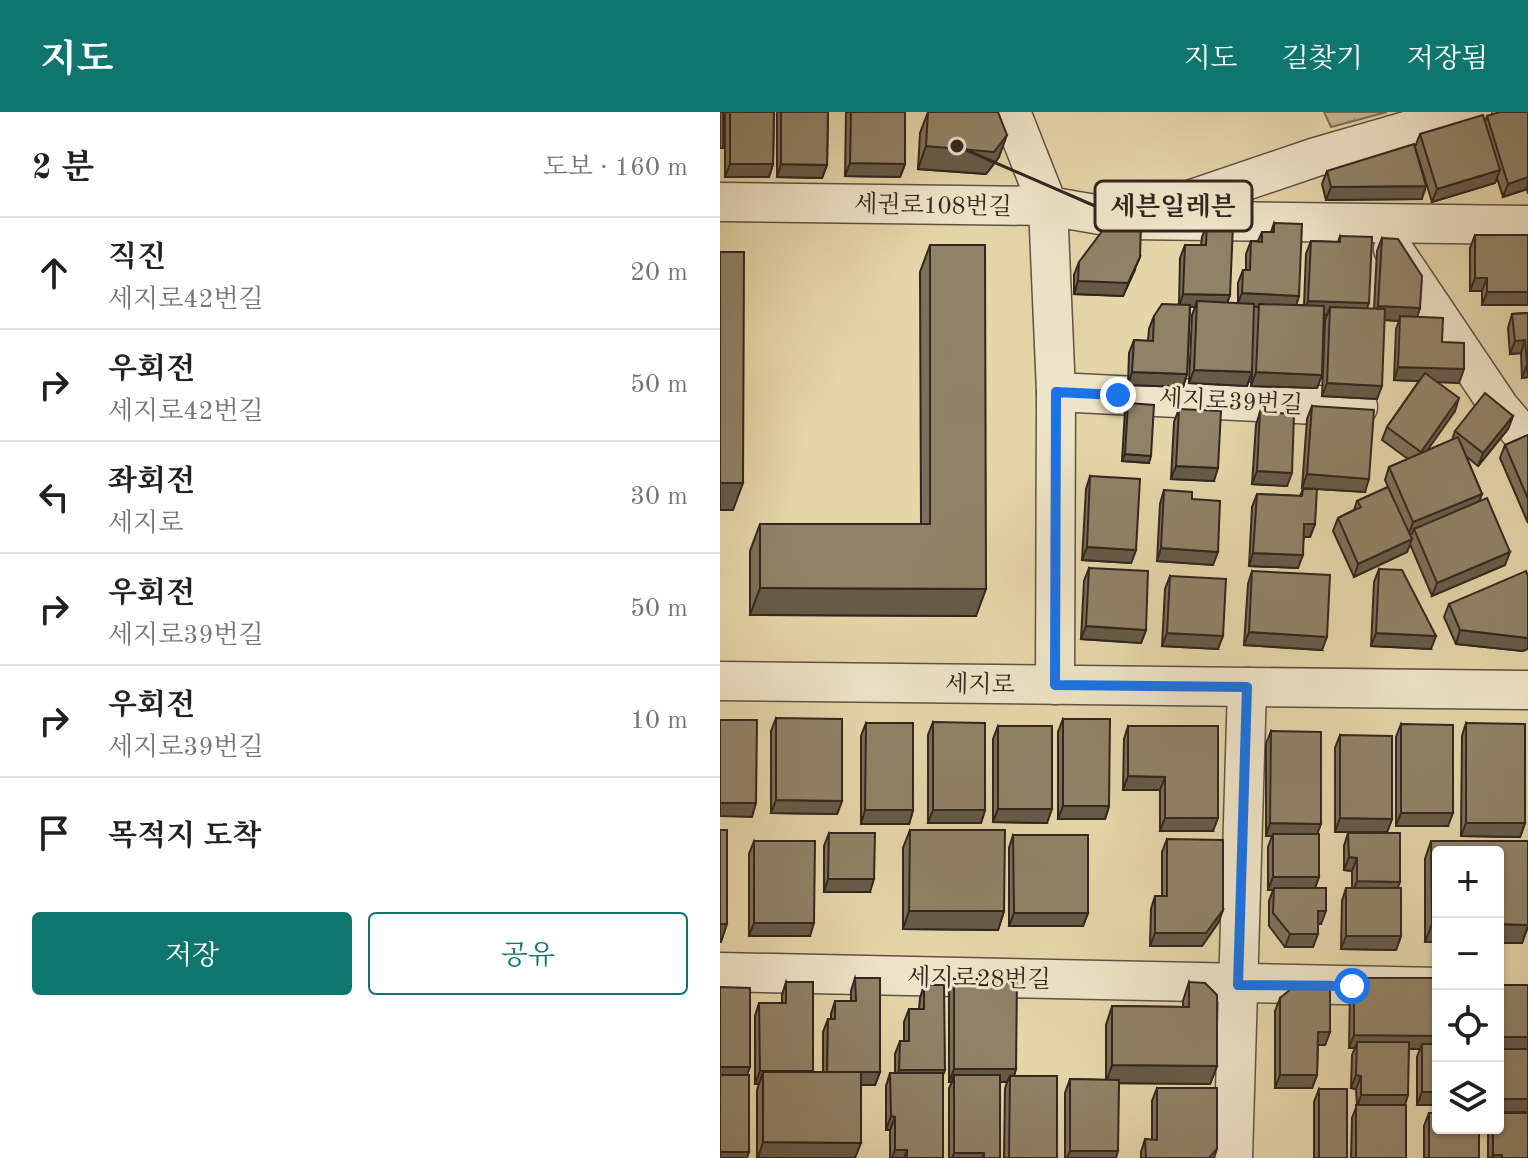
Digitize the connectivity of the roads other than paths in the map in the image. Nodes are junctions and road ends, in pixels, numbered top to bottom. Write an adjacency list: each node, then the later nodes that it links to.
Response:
1 (1011, 112): 4 (street)
2 (1472, 112): 5 (street)
3 (720, 202): 4 (street, 세권로108번길)
4 (1048, 206): 5 (street, 세권로108번길); 8 (street)
5 (1130, 220): 6 (street, 세권로108번길)
6 (1376, 224): 7 (street, 세권로108번길); 10 (street)
7 (1528, 225)
8 (1056, 392): 9 (street, 세지로39번길); 12 (street)
9 (1358, 407)
10 (1528, 441)
11 (720, 681): 12 (street, 세지로)
12 (1055, 685): 13 (street, 세지로)
13 (1247, 687): 14 (street, 세지로); 16 (street)
14 (1528, 690)
15 (720, 972): 16 (street, 세지로28번길)
16 (1238, 985): 17 (street, 세지로28번길); 18 (street)
17 (1432, 987)
18 (1233, 1158)

